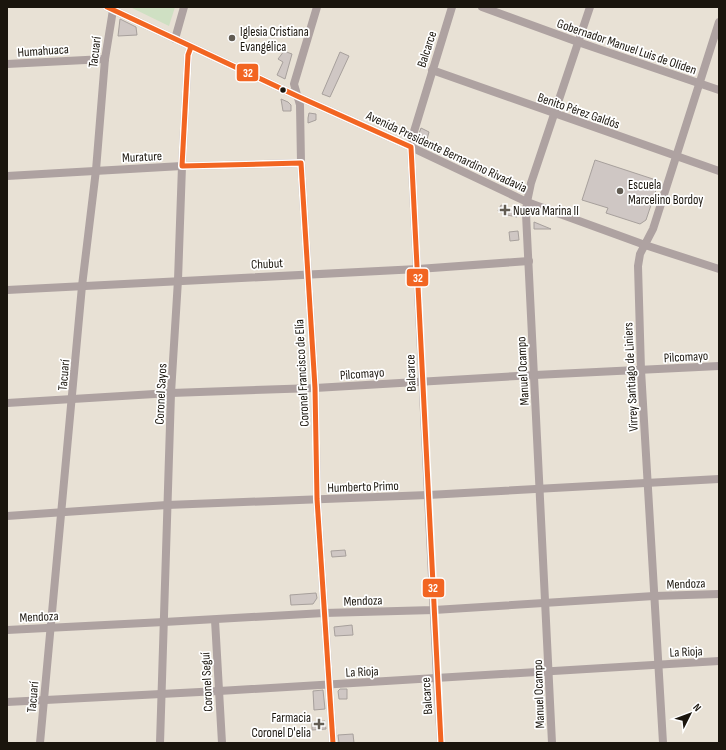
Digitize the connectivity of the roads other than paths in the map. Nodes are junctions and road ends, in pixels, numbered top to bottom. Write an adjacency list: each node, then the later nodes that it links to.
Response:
1 (184, 7): 8 (street)
2 (318, 7): 16 (street, Coronel Francisco de Elía)
3 (452, 7): 13 (street, Balcarce)
4 (482, 7): 9 (street, Gobernador Manuel Luis de Oliden)
5 (590, 7): 9 (street, Manuel Ocampo)
6 (110, 8): 8 (street, Avenida Presidente Bernardino Rivadavia); 11 (street, Tacuarí)
7 (719, 22): 14 (street, Virrey Santiago de Liniers)
8 (175, 39): 10 (street, Avenida Presidente Bernardino Rivadavia)
9 (578, 42): 14 (street, Gobernador Manuel Luis de Oliden); 17 (street, Manuel Ocampo)
10 (191, 47): 16 (street, Avenida Presidente Bernardino Rivadavia); 21 (street, Coronel Sayos)
11 (105, 59): 12 (street, Humahuaca); 22 (street, Tacuarí)
12 (7, 64)
13 (432, 70): 17 (street, Benito Pérez Galdós); 18 (street, Balcarce)
14 (700, 83): 15 (street, Gobernador Manuel Luis de Oliden); 19 (street, Virrey Santiago de Liniers)
15 (719, 90)
16 (297, 96): 18 (street, Avenida Presidente Bernardino Rivadavia); 20 (street, Coronel Francisco de Elía)
17 (554, 114): 19 (street, Benito Pérez Galdós); 25 (street, Manuel Ocampo)
18 (411, 147): 25 (street, Avenida Presidente Bernardino Rivadavia); 28 (street, Balcarce)
19 (675, 156): 23 (street, Benito Pérez Galdós); 26 (street, Virrey Santiago de Liniers)
20 (301, 163): 21 (street, Murature); 30 (street, Coronel Francisco de Elía)
21 (182, 166): 22 (street, Murature); 31 (street, Coronel Sayos)
22 (96, 170): 24 (street, Murature); 32 (street, Tacuarí)
23 (719, 171)
24 (7, 176)
25 (527, 202): 26 (street, Avenida Presidente Bernardino Rivadavia); 27 (street, Manuel Ocampo)
26 (645, 246): 29 (street, Avenida Presidente Bernardino Rivadavia); 35 (street, Virrey Santiago de Liniers)
27 (529, 261): 28 (street, Chubut); 36 (street, Manuel Ocampo)
28 (418, 268): 30 (street, Chubut); 37 (street, Balcarce)
29 (719, 269)
30 (308, 273): 31 (street, Chubut); 38 (street, Coronel Francisco de Elía)
31 (178, 280): 32 (street, Chubut); 39 (street, Coronel Sayos)
32 (82, 286): 33 (street, Chubut); 40 (street, Tacuarí)
33 (7, 290)
34 (719, 366): 35 (street, Pilcomayo)
35 (641, 370): 36 (street, Pilcomayo); 43 (street, Virrey Santiago de Liniers)
36 (535, 375): 37 (street, Pilcomayo); 44 (street, Manuel Ocampo)
37 (422, 382): 38 (street, Pilcomayo); 45 (street, Balcarce)
38 (315, 388): 39 (street, Pilcomayo); 46 (street, Coronel Francisco de Elía)
39 (171, 393): 40 (street, Pilcomayo); 47 (street, Coronel Sayos)
40 (73, 399): 41 (street, Pilcomayo); 48 (street, Tacuarí)
41 (7, 404)
42 (719, 479): 43 (street, Humberto Primo)
43 (648, 483): 44 (street, Humberto Primo); 51 (street, Virrey Santiago de Liniers)
44 (539, 489): 45 (street, Humberto Primo); 52 (street, Manuel Ocampo)
45 (428, 495): 46 (street, Humberto Primo); 53 (street, Balcarce)
46 (318, 499): 47 (street, Humberto Primo); 54 (street, Coronel Francisco de Elía)
47 (167, 505): 48 (street, Humberto Primo); 56 (street, Coronel Sayos)
48 (62, 512): 49 (street, Humberto Primo); 57 (street, Tacuarí)
49 (7, 516)
50 (719, 594): 51 (street, Mendoza)
51 (654, 596): 52 (street, Mendoza); 60 (street, Virrey Santiago de Liniers)
52 (546, 603): 53 (street, Mendoza); 61 (street, Manuel Ocampo)
53 (434, 610): 54 (street, Mendoza); 62 (street, Balcarce)
54 (324, 613): 55 (street, Mendoza); 63 (street, Coronel Francisco de Elía)
55 (215, 620): 56 (street, Mendoza); 64 (street, Coronel Seguí)
56 (164, 622): 57 (street, Mendoza); 65 (street, Coronel Sayos)
57 (52, 628): 58 (street, Mendoza); 66 (street, Tacuarí)
58 (7, 630)
59 (719, 661): 60 (street, La Rioja)
60 (658, 665): 61 (street, La Rioja); 74 (street, Virrey Santiago de Liniers)
61 (550, 672): 62 (street, La Rioja); 73 (street, Manuel Ocampo)
62 (437, 678): 63 (street, La Rioja); 72 (street, Balcarce)
63 (330, 685): 64 (street, La Rioja); 71 (street, Coronel Francisco de Elía)
64 (219, 691): 65 (street, La Rioja); 70 (street, Coronel Seguí)
65 (161, 694): 66 (street, La Rioja); 69 (street, Coronel Sayos)
66 (44, 700): 67 (street, La Rioja); 68 (street, Tacuarí)
67 (7, 702)
68 (40, 743)
69 (160, 743)
70 (222, 743)
71 (333, 743)
72 (441, 743)
73 (552, 743)
74 (662, 743)

